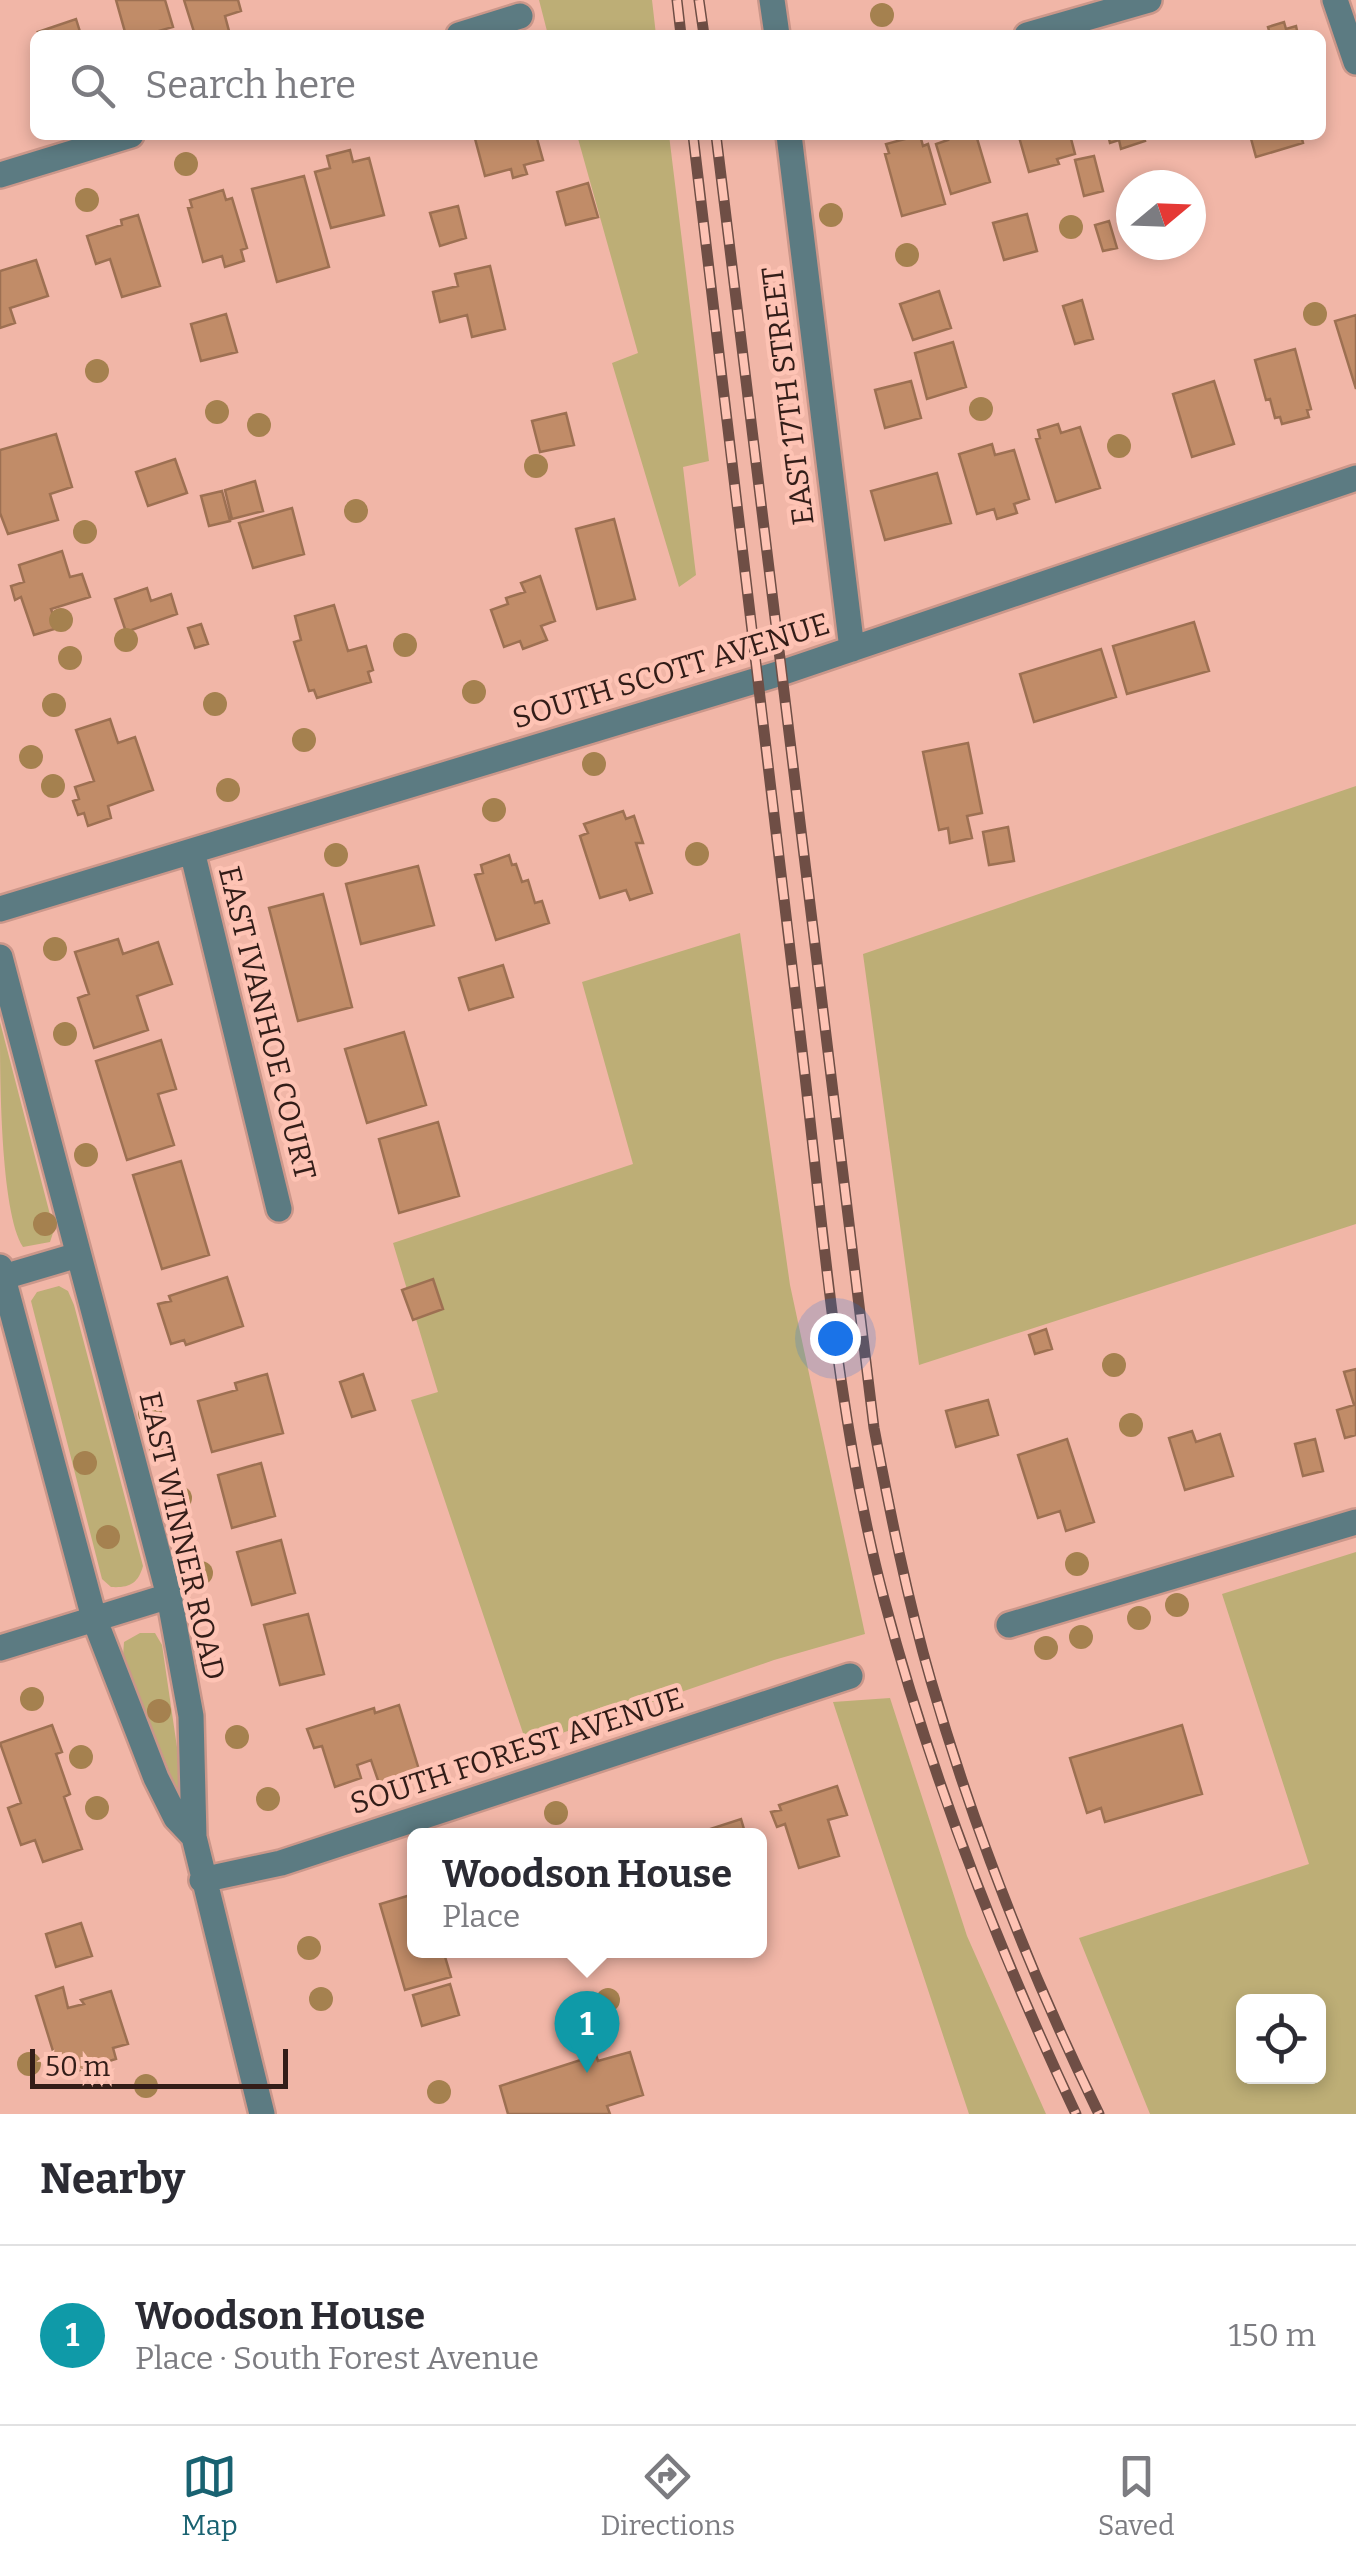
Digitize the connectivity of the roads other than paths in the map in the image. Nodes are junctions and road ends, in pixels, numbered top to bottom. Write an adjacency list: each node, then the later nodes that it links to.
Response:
1 (772, 0): 6 (street)
2 (1149, 0): 7 (street)
3 (1336, 0): 8 (street)
4 (520, 16): 5 (street)
5 (475, 30)
6 (776, 30)
7 (1045, 30)
8 (1356, 62)
9 (116, 140): 11 (street)
10 (791, 140): 13 (street, EAST 17TH STREET)
11 (0, 175)
12 (1356, 478): 13 (street, SOUTH SCOTT AVENUE)
13 (852, 649): 14 (street, SOUTH SCOTT AVENUE)
14 (192, 851): 15 (street, SOUTH SCOTT AVENUE); 17 (street, EAST IVANHOE COURT)
15 (0, 909)
16 (0, 957): 18 (street, EAST WINNER ROAD)
17 (279, 1210)
18 (78, 1255): 19 (street); 21 (street, EAST WINNER ROAD)
19 (1, 1274): 22 (street)
20 (1356, 1522): 23 (street)
21 (169, 1596): 22 (street); 26 (street, EAST WINNER ROAD)
22 (94, 1618): 24 (street); 26 (street)
23 (1009, 1625)
24 (0, 1648)
25 (850, 1676): 27 (street, SOUTH FOREST AVENUE)
26 (194, 1838): 27 (street, EAST WINNER ROAD)
27 (202, 1880): 28 (street, EAST WINNER ROAD)
28 (262, 2114)

